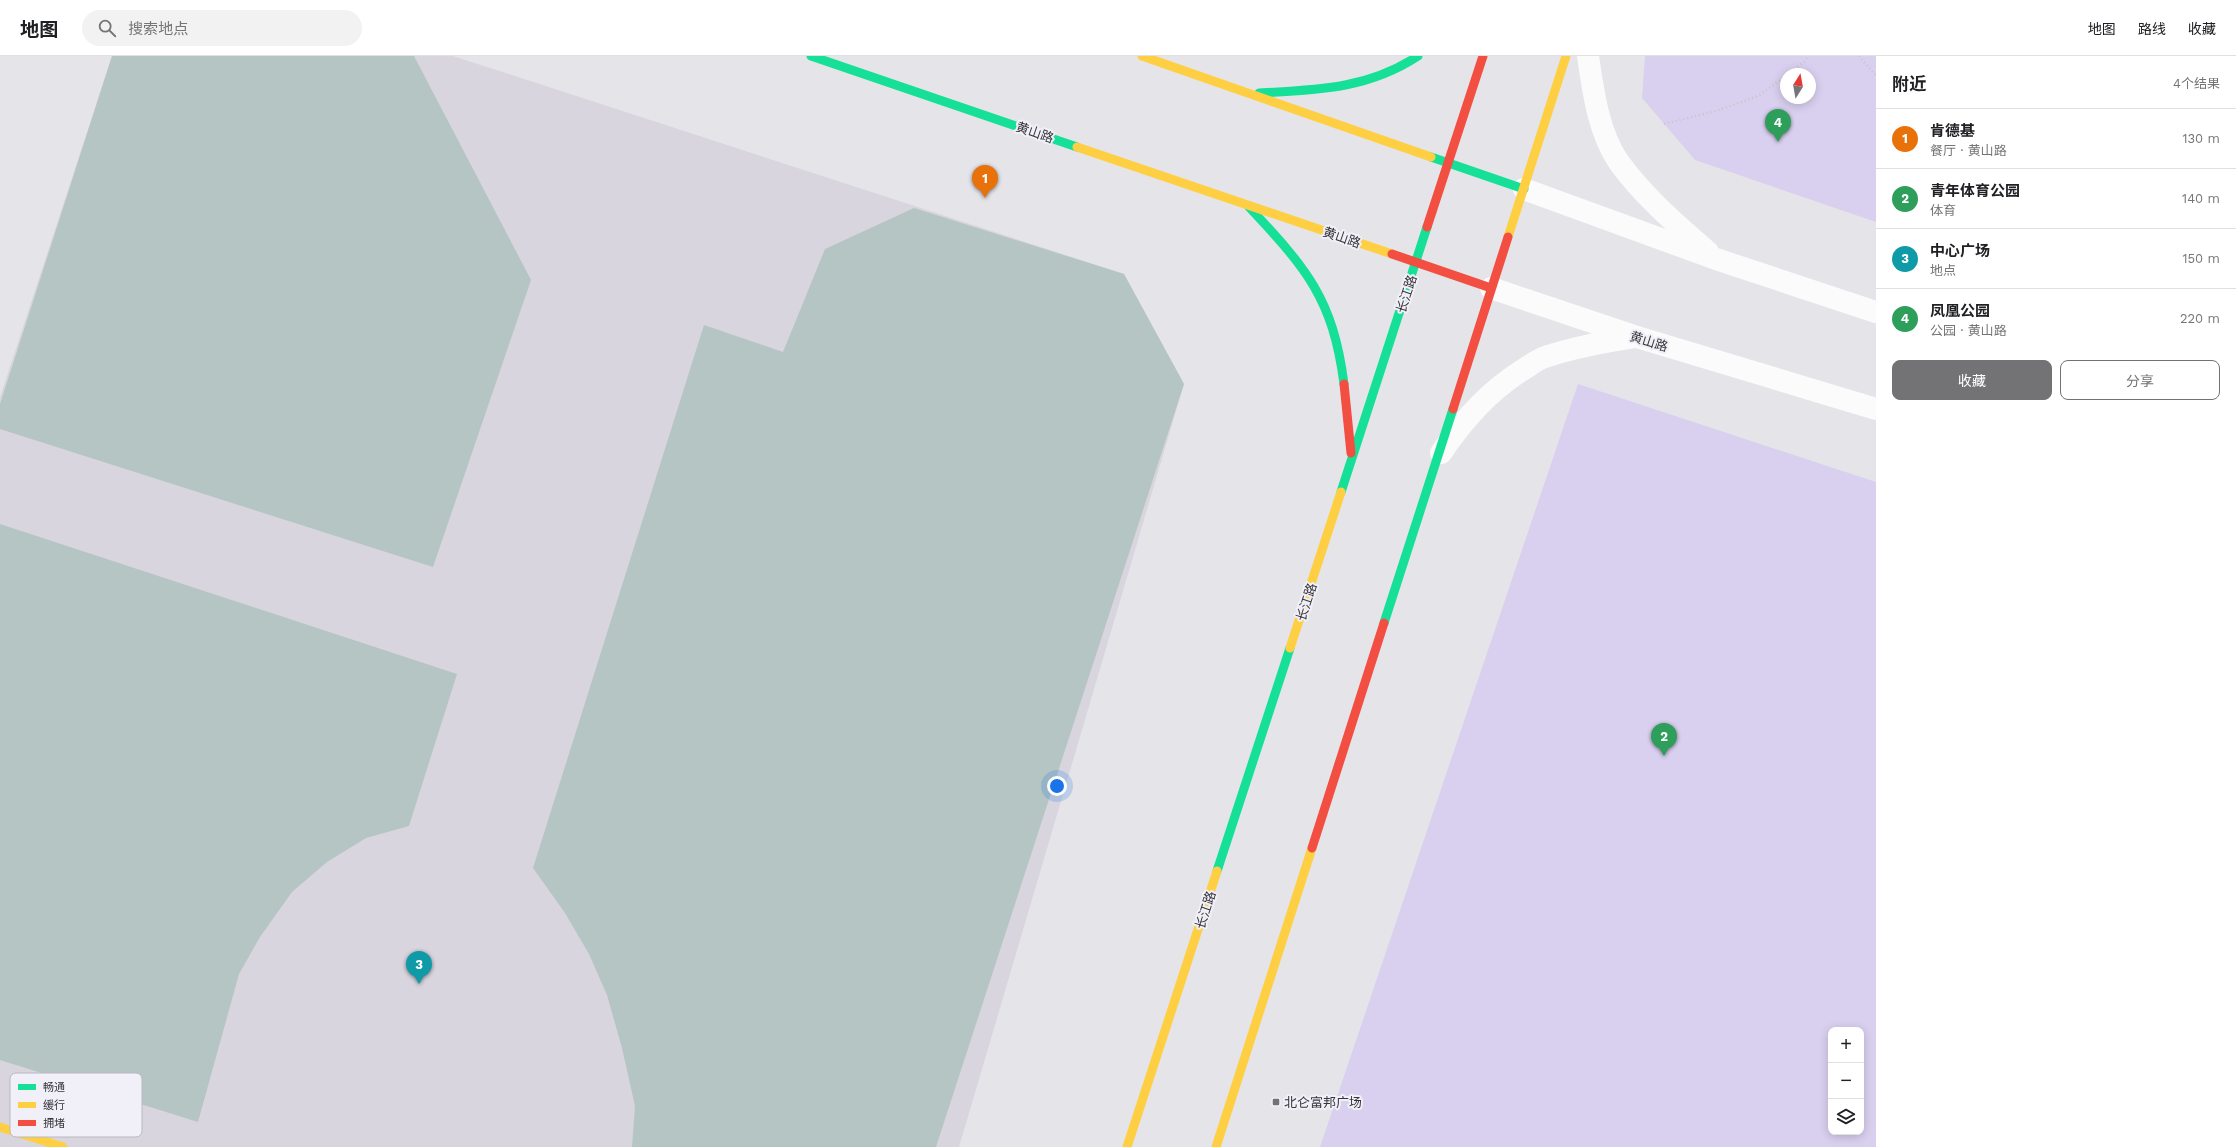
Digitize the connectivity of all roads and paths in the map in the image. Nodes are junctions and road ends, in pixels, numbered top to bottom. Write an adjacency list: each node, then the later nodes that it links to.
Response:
1 (811, 56): 16 (main road, 黄山路)
2 (1142, 56): 12 (main road)
3 (1418, 56): 12 (main road)
4 (1483, 56): 14 (main road, 长江路)
5 (1566, 56): 15 (main road)
6 (1588, 56): 17 (street)
7 (1808, 56): 9 (path)
8 (1859, 56): 10 (path)
9 (1796, 68)
10 (1876, 76)
11 (1780, 80): 13 (path)
12 (1246, 94): 14 (main road)
13 (1664, 124)
14 (1449, 162): 15 (main road); 18 (main road, 长江路)
15 (1524, 189): 17 (street); 19 (main road)
16 (1246, 204): 18 (main road, 黄山路); 23 (main road)
17 (1716, 259): 20 (street)
18 (1416, 262): 19 (main road, 黄山路); 23 (main road, 长江路)
19 (1491, 288): 21 (street, 黄山路); 24 (main road)
20 (1876, 312)
21 (1637, 337): 22 (street, 黄山路); 24 (street)
22 (1876, 409)
23 (1352, 462): 29 (main road, 长江路)
24 (1434, 464): 30 (main road)
25 (0, 1128): 26 (main road)
26 (10, 1131)
27 (30, 1137): 28 (main road)
28 (63, 1147)
29 (1127, 1147)
30 (1216, 1147)

